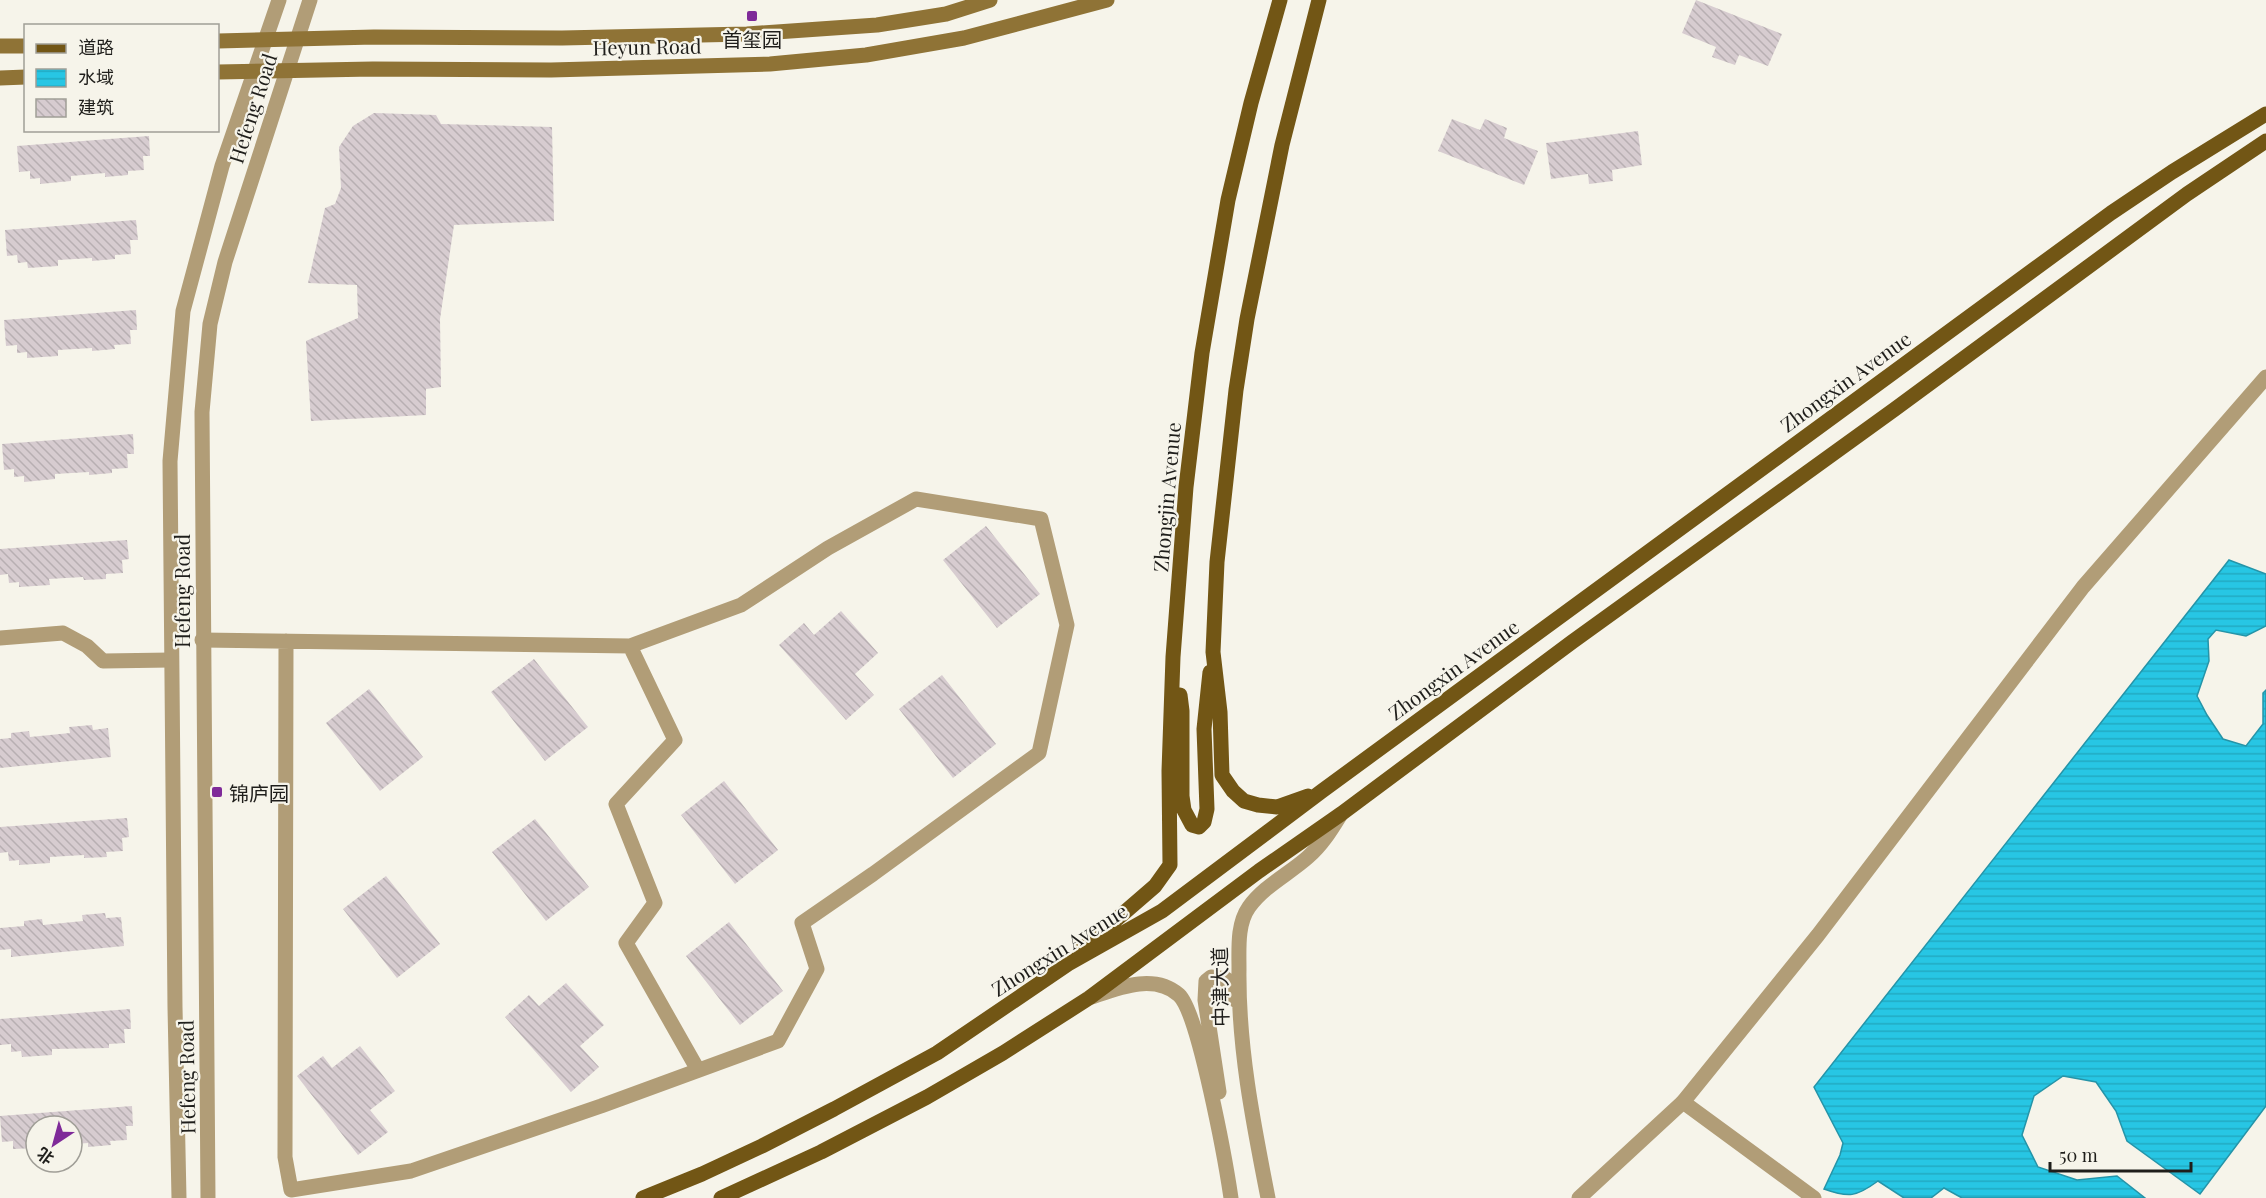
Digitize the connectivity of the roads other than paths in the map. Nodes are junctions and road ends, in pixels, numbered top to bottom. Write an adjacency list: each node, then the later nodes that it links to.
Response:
1 (279, 0): 8 (street, Hefeng Road)
2 (310, 0): 7 (street, Hefeng Road)
3 (990, 0): 7 (main road, Heyun Road)
4 (1107, 0): 12 (main road, Heyun Road)
5 (1280, 0): 25 (main road, Zhongjin Avenue)
6 (1319, 0): 24 (main road)
7 (297, 39): 8 (main road, Heyun Road); 12 (street, Hefeng Road)
8 (266, 40): 9 (main road, Heyun Road); 14 (street, Hefeng Road)
9 (219, 41)
10 (0, 46): 11 (main road)
11 (24, 46)
12 (286, 71): 14 (main road, Heyun Road); 21 (street, Hefeng Road)
13 (219, 72): 14 (main road, Heyun Road)
14 (254, 72): 26 (street, Hefeng Road)
15 (24, 77): 16 (main road)
16 (0, 78)
17 (2261, 117): 27 (main road, Zhongxin Avenue)
18 (2266, 141): 28 (main road)
19 (2266, 377): 33 (street)
20 (0, 638): 26 (street)
21 (202, 640): 22 (street); 36 (street, Hefeng Road)
22 (286, 641): 23 (street); 32 (street)
23 (630, 646): 32 (street); 32 (street)
24 (1213, 652): 25 (main road); 27 (main road)
25 (1173, 657): 29 (main road, Zhongjin Avenue)
26 (171, 660): 35 (street, Hefeng Road)
27 (1322, 791): 29 (main road, Zhongxin Avenue)
28 (1341, 814): 30 (main road); 31 (street, 中津大道)
29 (1068, 964): 37 (main road, Zhongxin Avenue)
30 (1089, 998): 34 (street, 中津大道); 38 (main road)
31 (1239, 1011): 34 (street); 40 (street, 中津大道)
32 (698, 1070)
33 (1683, 1102): 41 (street); 42 (street)
34 (1223, 1148): 39 (street, 中津大道)
35 (179, 1198)
36 (208, 1198)
37 (643, 1198)
38 (721, 1198)
39 (1231, 1198)
40 (1268, 1198)
41 (1579, 1198)
42 (1814, 1198)

